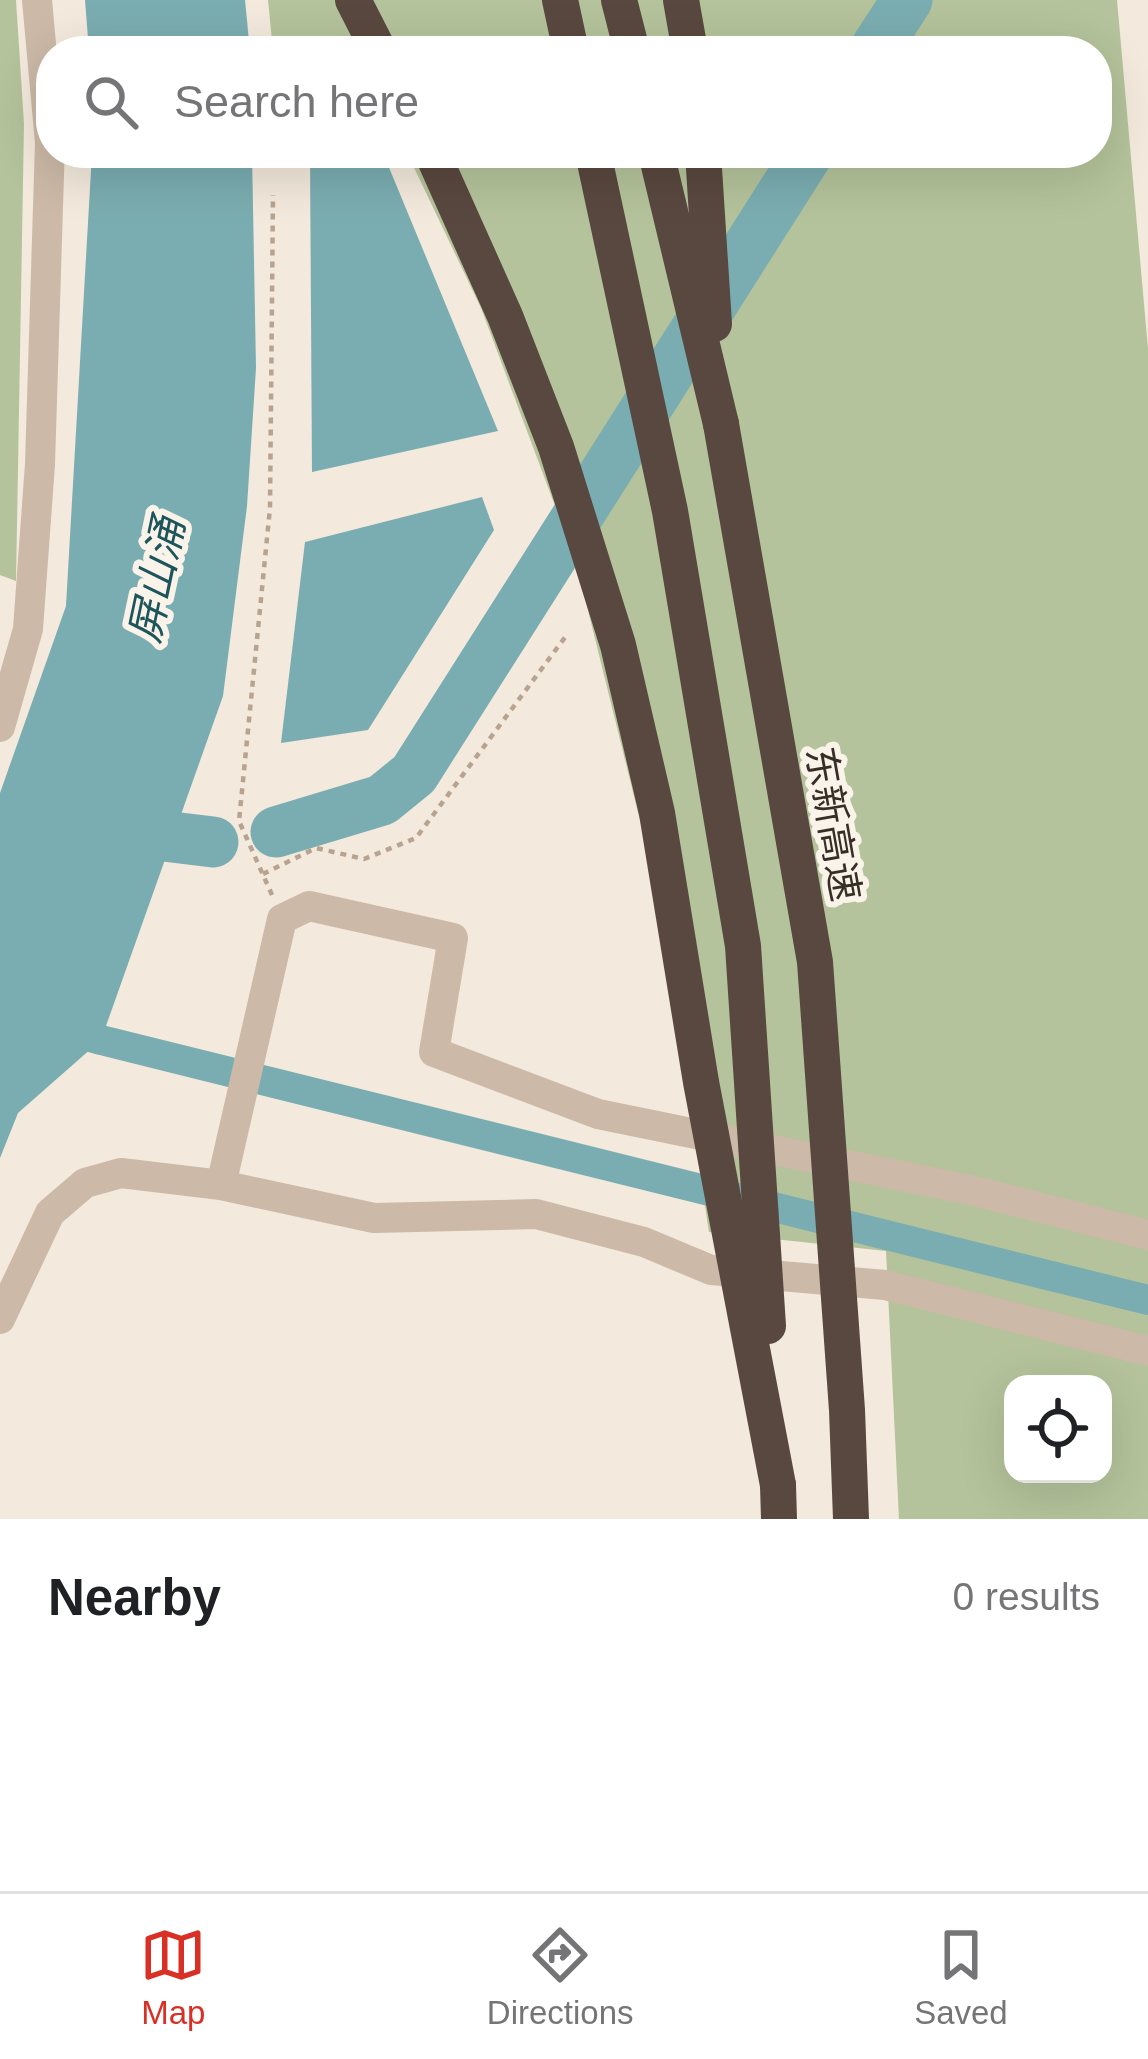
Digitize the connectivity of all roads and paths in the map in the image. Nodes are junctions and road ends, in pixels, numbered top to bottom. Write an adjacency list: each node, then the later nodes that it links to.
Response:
1 (37, 0): 6 (street)
2 (353, 0): 7 (highway)
3 (560, 0): 8 (highway)
4 (620, 0): 9 (highway)
5 (681, 0): 10 (highway)
6 (40, 36)
7 (371, 36)
8 (568, 36)
9 (628, 36)
10 (687, 36)
11 (49, 168): 19 (street)
12 (439, 168): 26 (highway, bridge)
13 (596, 168): 26 (highway, bridge)
14 (660, 168): 17 (highway, 东新高速)
15 (705, 168): 17 (highway)
16 (273, 195): 20 (path)
17 (721, 424): 27 (highway, 东新高速, bridge)
18 (566, 636): 20 (path)
19 (0, 727)
20 (263, 874): 21 (path)
21 (282, 919): 22 (street); 23 (street)
22 (220, 1185): 24 (street); 25 (street)
23 (1148, 1234)
24 (0, 1319)
25 (1148, 1351)
26 (779, 1502)
27 (851, 1519)

